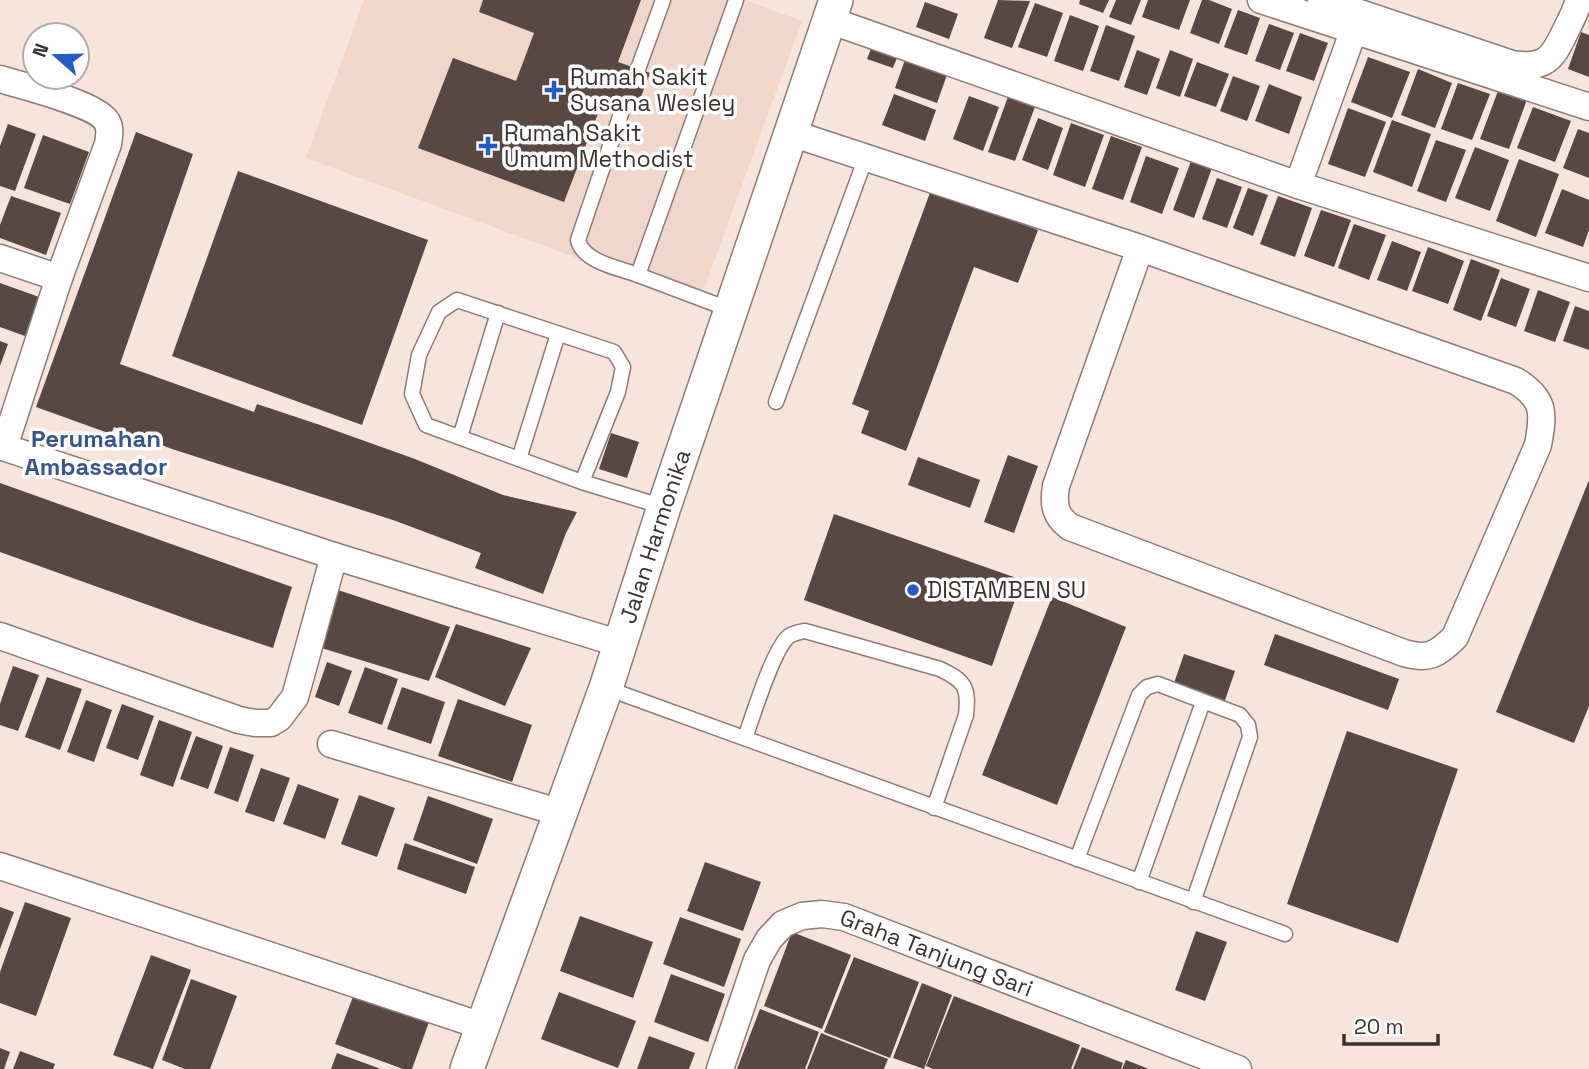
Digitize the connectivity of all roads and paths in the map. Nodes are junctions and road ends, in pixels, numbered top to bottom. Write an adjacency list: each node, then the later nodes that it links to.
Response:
1 (663, 0): 8 (lane)
2 (736, 0): 17 (lane)
3 (1261, 0): 7 (street)
4 (1321, 0): 5 (street)
5 (1577, 4)
6 (832, 10): 12 (street, Jalan Harmonika); 14 (street)
7 (1353, 32): 11 (street); 14 (street)
8 (638, 69)
9 (0, 79): 18 (street)
10 (624, 105): 17 (lane)
11 (1589, 107)
12 (791, 133): 13 (street); 20 (street, Jalan Harmonika)
13 (866, 157): 15 (street); 23 (lane)
14 (1298, 185): 19 (street)
15 (1140, 248): 15 (street)
16 (0, 258): 18 (street)
17 (638, 275): 20 (lane)
18 (59, 278): 25 (street)
19 (1589, 278)
20 (731, 310): 28 (street, Jalan Harmonika)
21 (498, 313): 22 (lane); 24 (lane); 24 (lane)
22 (558, 334): 26 (lane); 27 (lane)
23 (776, 402)
24 (460, 437): 26 (lane)
25 (2, 447): 29 (street)
26 (519, 459): 27 (lane)
27 (582, 482): 28 (lane)
28 (664, 507): 31 (street, Jalan Harmonika)
29 (334, 556): 30 (street); 31 (street)
30 (0, 636)
31 (621, 644): 32 (street, Jalan Harmonika)
32 (606, 688): 34 (lane); 37 (street, Jalan Harmonika)
33 (1203, 702): 38 (lane); 40 (lane); 41 (lane)
34 (745, 738): 36 (lane); 36 (lane)
35 (331, 744): 37 (street)
36 (934, 808): 38 (lane)
37 (561, 813): 43 (street, Jalan Harmonika)
38 (1077, 859): 40 (lane)
39 (0, 866): 43 (street)
40 (1139, 882): 41 (lane)
41 (1193, 902): 42 (lane)
42 (1285, 934)
43 (482, 1026): 44 (street, Jalan Harmonika)
44 (467, 1069)
45 (720, 1069): 46 (street, Graha Tanjung Sari)
46 (1238, 1069)

